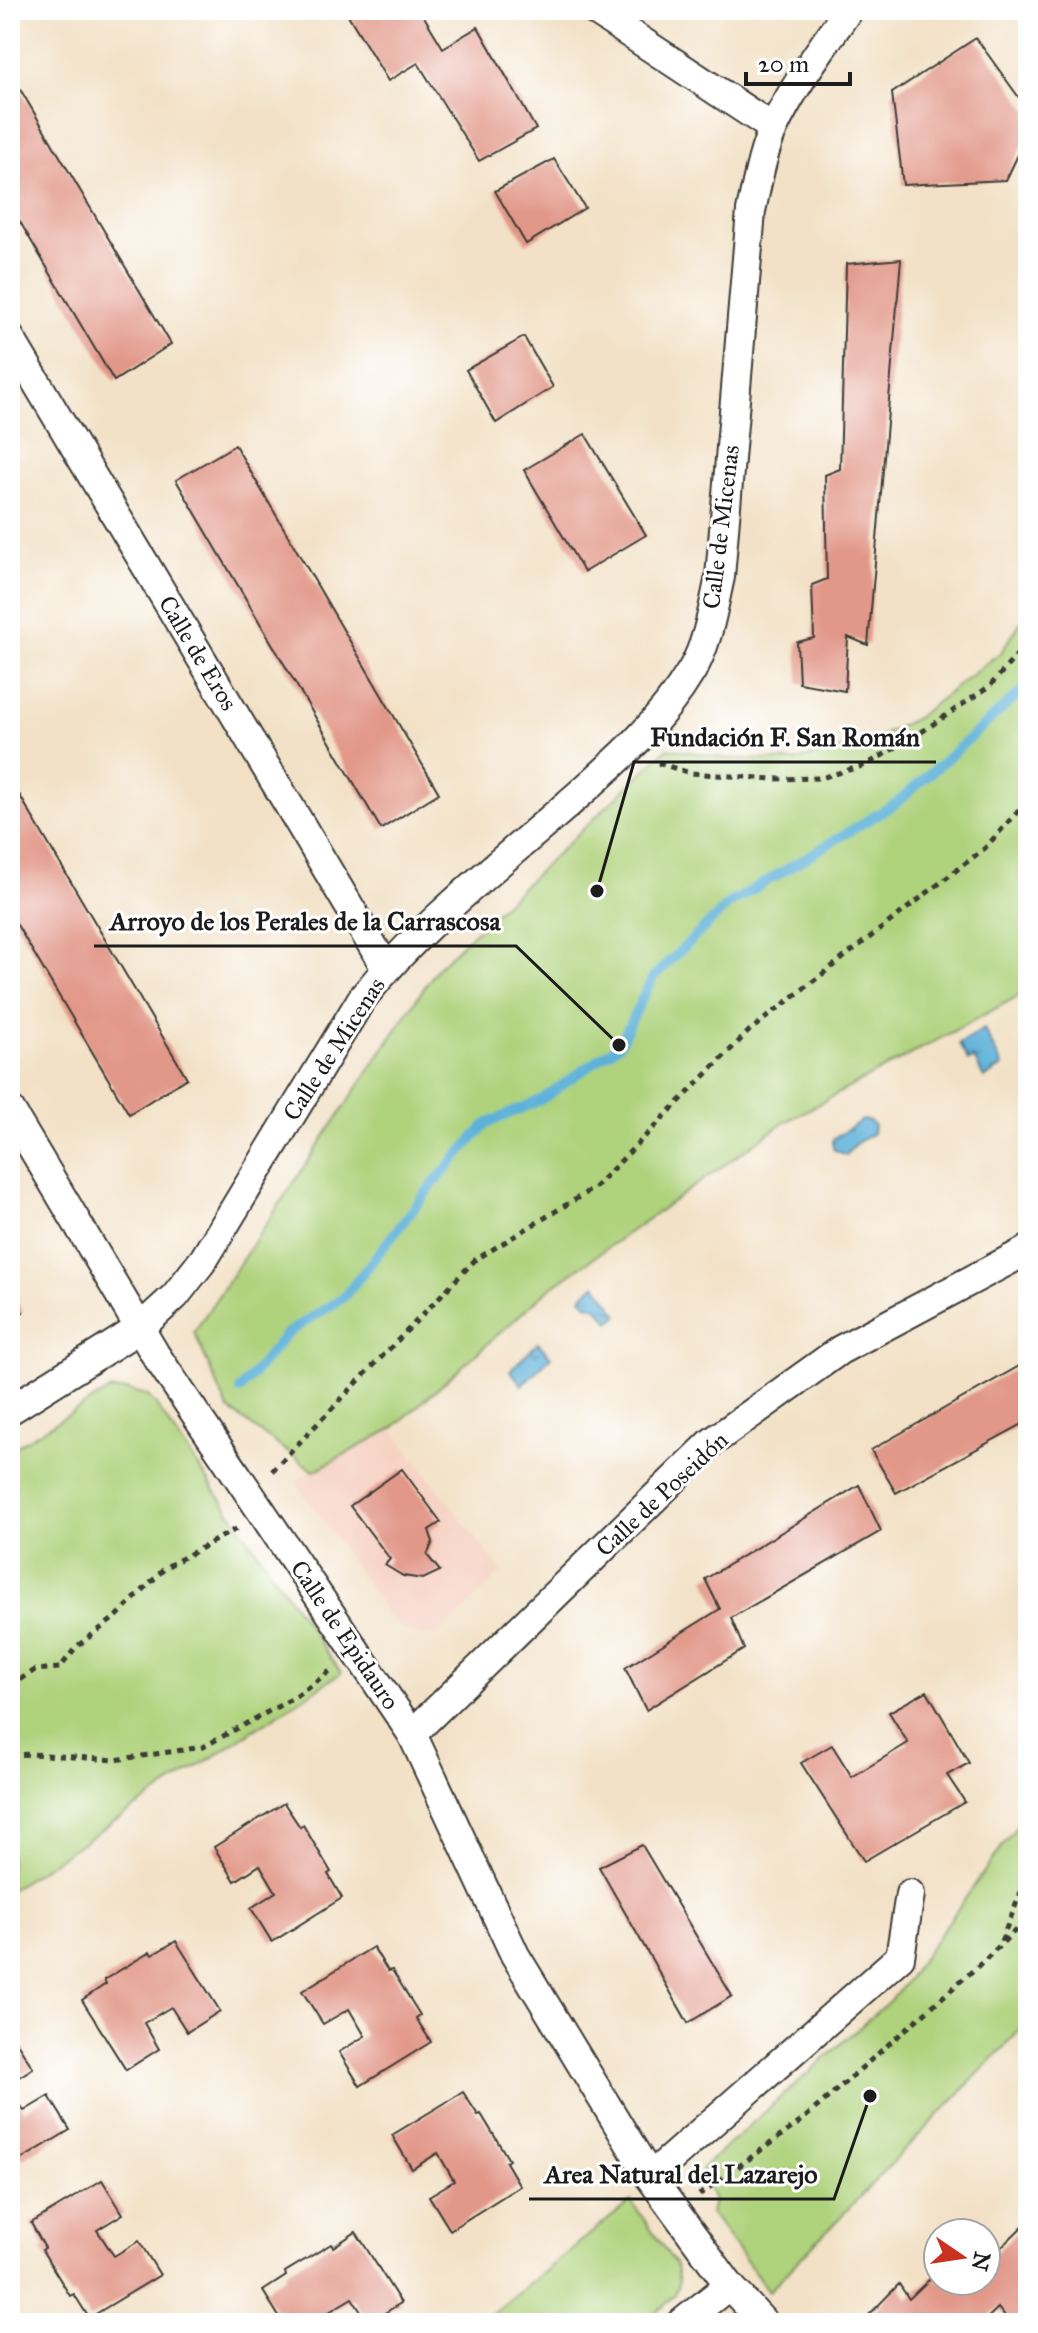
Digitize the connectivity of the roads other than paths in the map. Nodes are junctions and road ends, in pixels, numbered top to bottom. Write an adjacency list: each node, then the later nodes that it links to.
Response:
1 (594, 10): 3 (street)
2 (848, 10): 3 (street, Calle de Micenas)
3 (773, 128): 5 (street, Calle de Micenas)
4 (10, 338): 5 (street, Calle de Eros)
5 (386, 968): 8 (street, Calle de Micenas)
6 (10, 1110): 8 (street, Calle de Epidauro)
7 (1028, 1250): 10 (street, Calle de Poseidón)
8 (140, 1328): 9 (street, Calle de Micenas); 10 (street, Calle de Epidauro)
9 (10, 1410)
10 (412, 1734): 12 (street, Calle de Epidauro)
11 (910, 1894): 12 (street)
12 (650, 2177): 13 (street, Calle de Epidauro)
13 (729, 2285): 14 (street); 15 (street, Calle de Epidauro)
14 (682, 2323)
15 (764, 2323)

